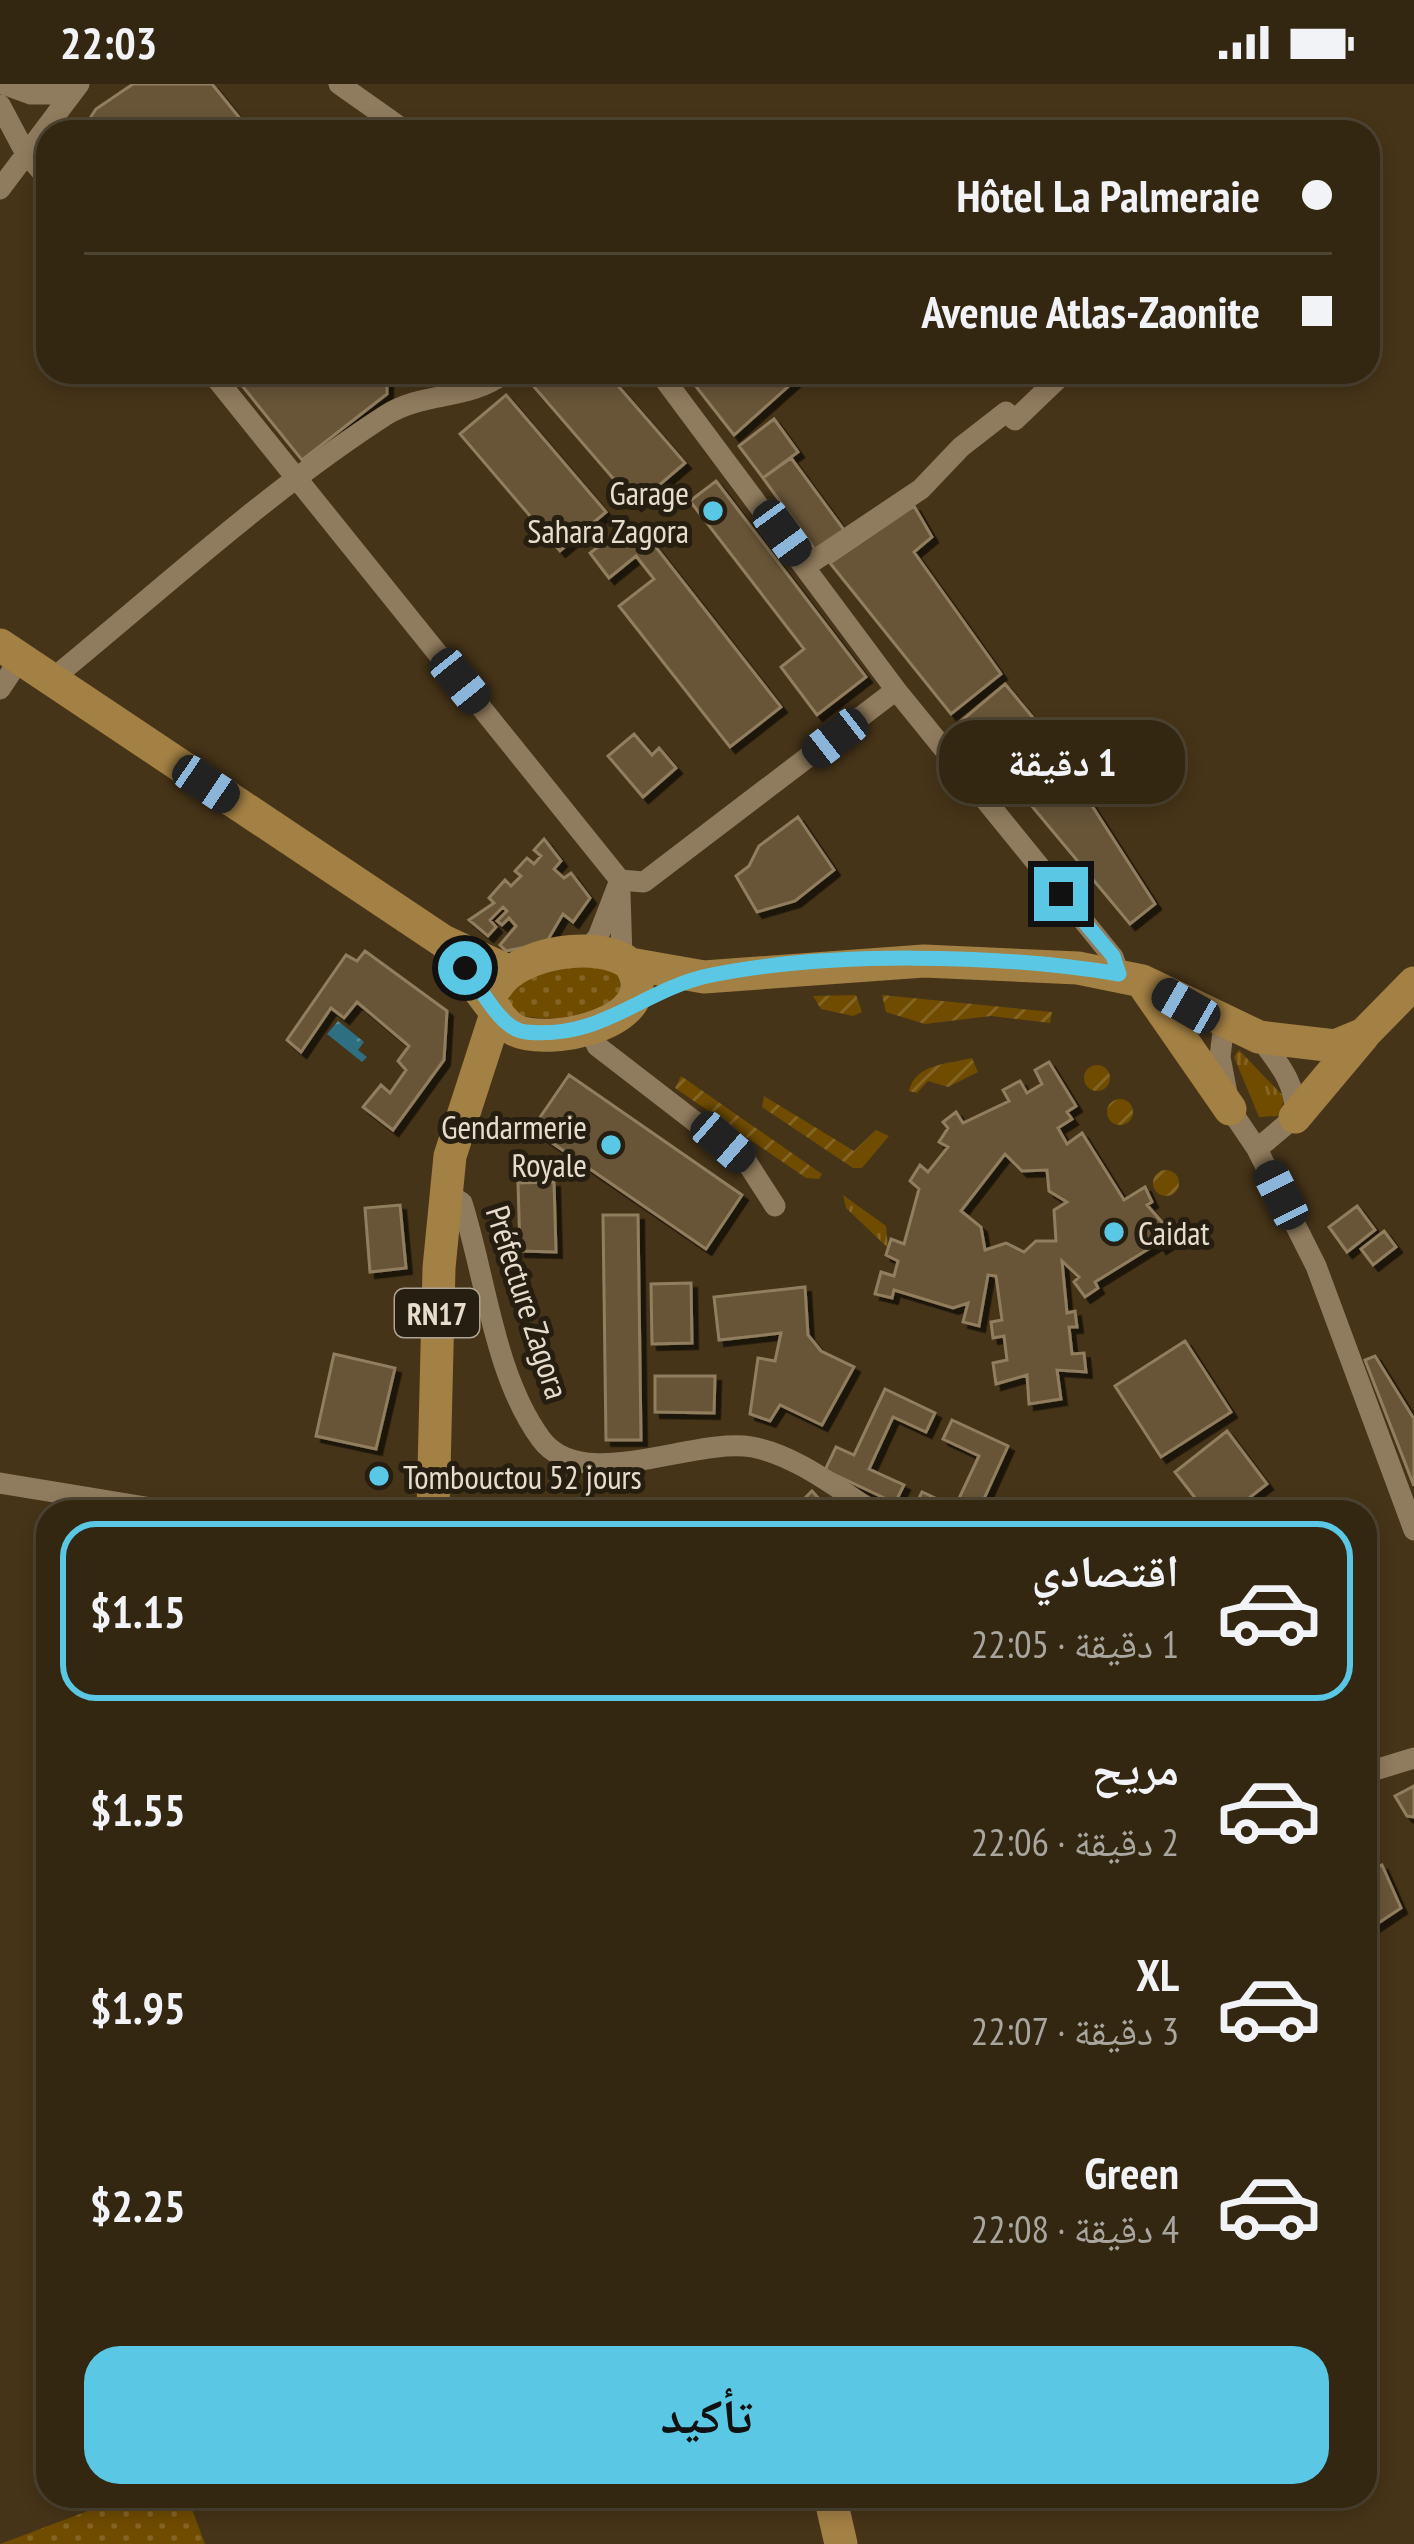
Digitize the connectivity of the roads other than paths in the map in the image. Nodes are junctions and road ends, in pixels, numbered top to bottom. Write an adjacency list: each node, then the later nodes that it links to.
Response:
1 (2, 84): 3 (street)
2 (339, 84): 6 (street)
3 (74, 89): 5 (street)
4 (0, 105): 8 (street)
5 (50, 120)
6 (390, 120)
7 (36, 139): 8 (street)
8 (26, 152): 9 (street); 10 (street)
9 (36, 164)
10 (3, 178)
11 (221, 384): 15 (street)
12 (487, 384): 15 (street)
13 (667, 384): 16 (street)
14 (1052, 384): 16 (street)
15 (298, 478): 18 (street); 21 (street)
16 (806, 566): 20 (street)
17 (10, 652): 18 (main road); 19 (street)
18 (51, 680): 22 (main road)
19 (0, 689)
20 (896, 690): 21 (street); 27 (street)
21 (620, 880): 23 (street); 24 (street)
22 (442, 941): 25 (main road); 30 (main road)
23 (584, 952): 24 (main road); 25 (main road)
24 (626, 960): 26 (main road); 29 (main road)
25 (508, 971): 30 (main road, RN17)
26 (704, 977): 27 (main road); 29 (main road)
27 (1131, 978): 31 (main road); 35 (main road)
28 (1414, 983): 33 (main road)
29 (630, 1008): 32 (main road)
30 (504, 1016): 32 (main road); 38 (main road, RN17)
31 (1224, 1023): 34 (main road); 35 (street)
32 (590, 1027): 39 (street)
33 (1364, 1034): 34 (main road); 36 (main road)
34 (1259, 1037): 36 (street)
35 (1230, 1109): 37 (street)
36 (1295, 1117): 37 (street)
37 (1257, 1149): 44 (street)
38 (446, 1192): 42 (main road, RN17); 43 (street, Préfecture Zagora)
39 (775, 1206)
40 (0, 1483): 41 (street)
41 (103, 1500)
42 (433, 1500)
43 (852, 1500)
44 (1414, 1530)
45 (1414, 1758): 46 (street)
46 (1377, 1769)
47 (833, 2508): 48 (main road)
48 (841, 2544)

